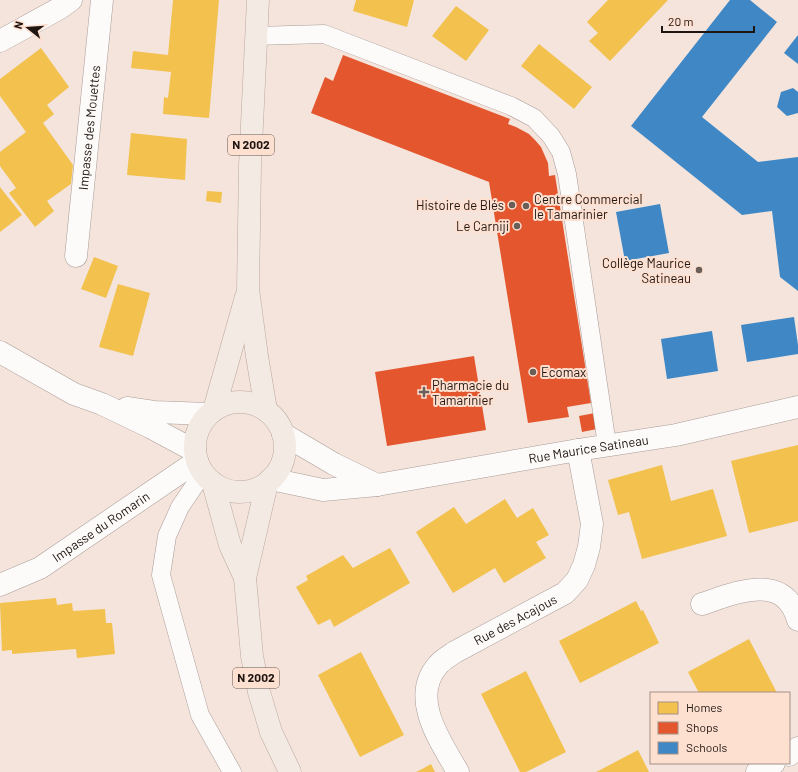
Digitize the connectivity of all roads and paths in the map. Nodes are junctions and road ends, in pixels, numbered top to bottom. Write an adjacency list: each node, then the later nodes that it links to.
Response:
1 (71, 0): 5 (street)
2 (102, 0): 6 (street, Impasse des Mouettes)
3 (258, 0): 4 (main road, N 2002)
4 (255, 36): 7 (main road, N 2002); 14 (lane)
5 (0, 41)
6 (76, 256)
7 (248, 289): 11 (main road, N 2002); 12 (main road, N 2002)
8 (0, 352): 9 (street)
9 (102, 404): 12 (street); 16 (street)
10 (798, 407): 14 (street, Rue Maurice Satineau)
11 (266, 410): 12 (main road); 13 (main road)
12 (211, 412): 16 (main road)
13 (283, 434): 17 (main road); 18 (street)
14 (607, 445): 15 (street, Rue Maurice Satineau)
15 (578, 450): 18 (street, Rue Maurice Satineau); 28 (street, Rue des Acajous)
16 (202, 467): 17 (main road); 19 (main road, N 2002); 20 (street, Impasse du Romarin); 26 (lane)
17 (269, 481): 18 (street, Rue Maurice Satineau); 19 (main road, N 2002)
18 (377, 485)
19 (245, 578): 27 (main road, N 2002)
20 (0, 585)
21 (702, 604): 22 (street)
22 (798, 620)
23 (798, 748): 24 (street)
24 (790, 754)
25 (772, 764): 29 (street)
26 (232, 772)
27 (290, 772)
28 (458, 772)
29 (757, 772)

